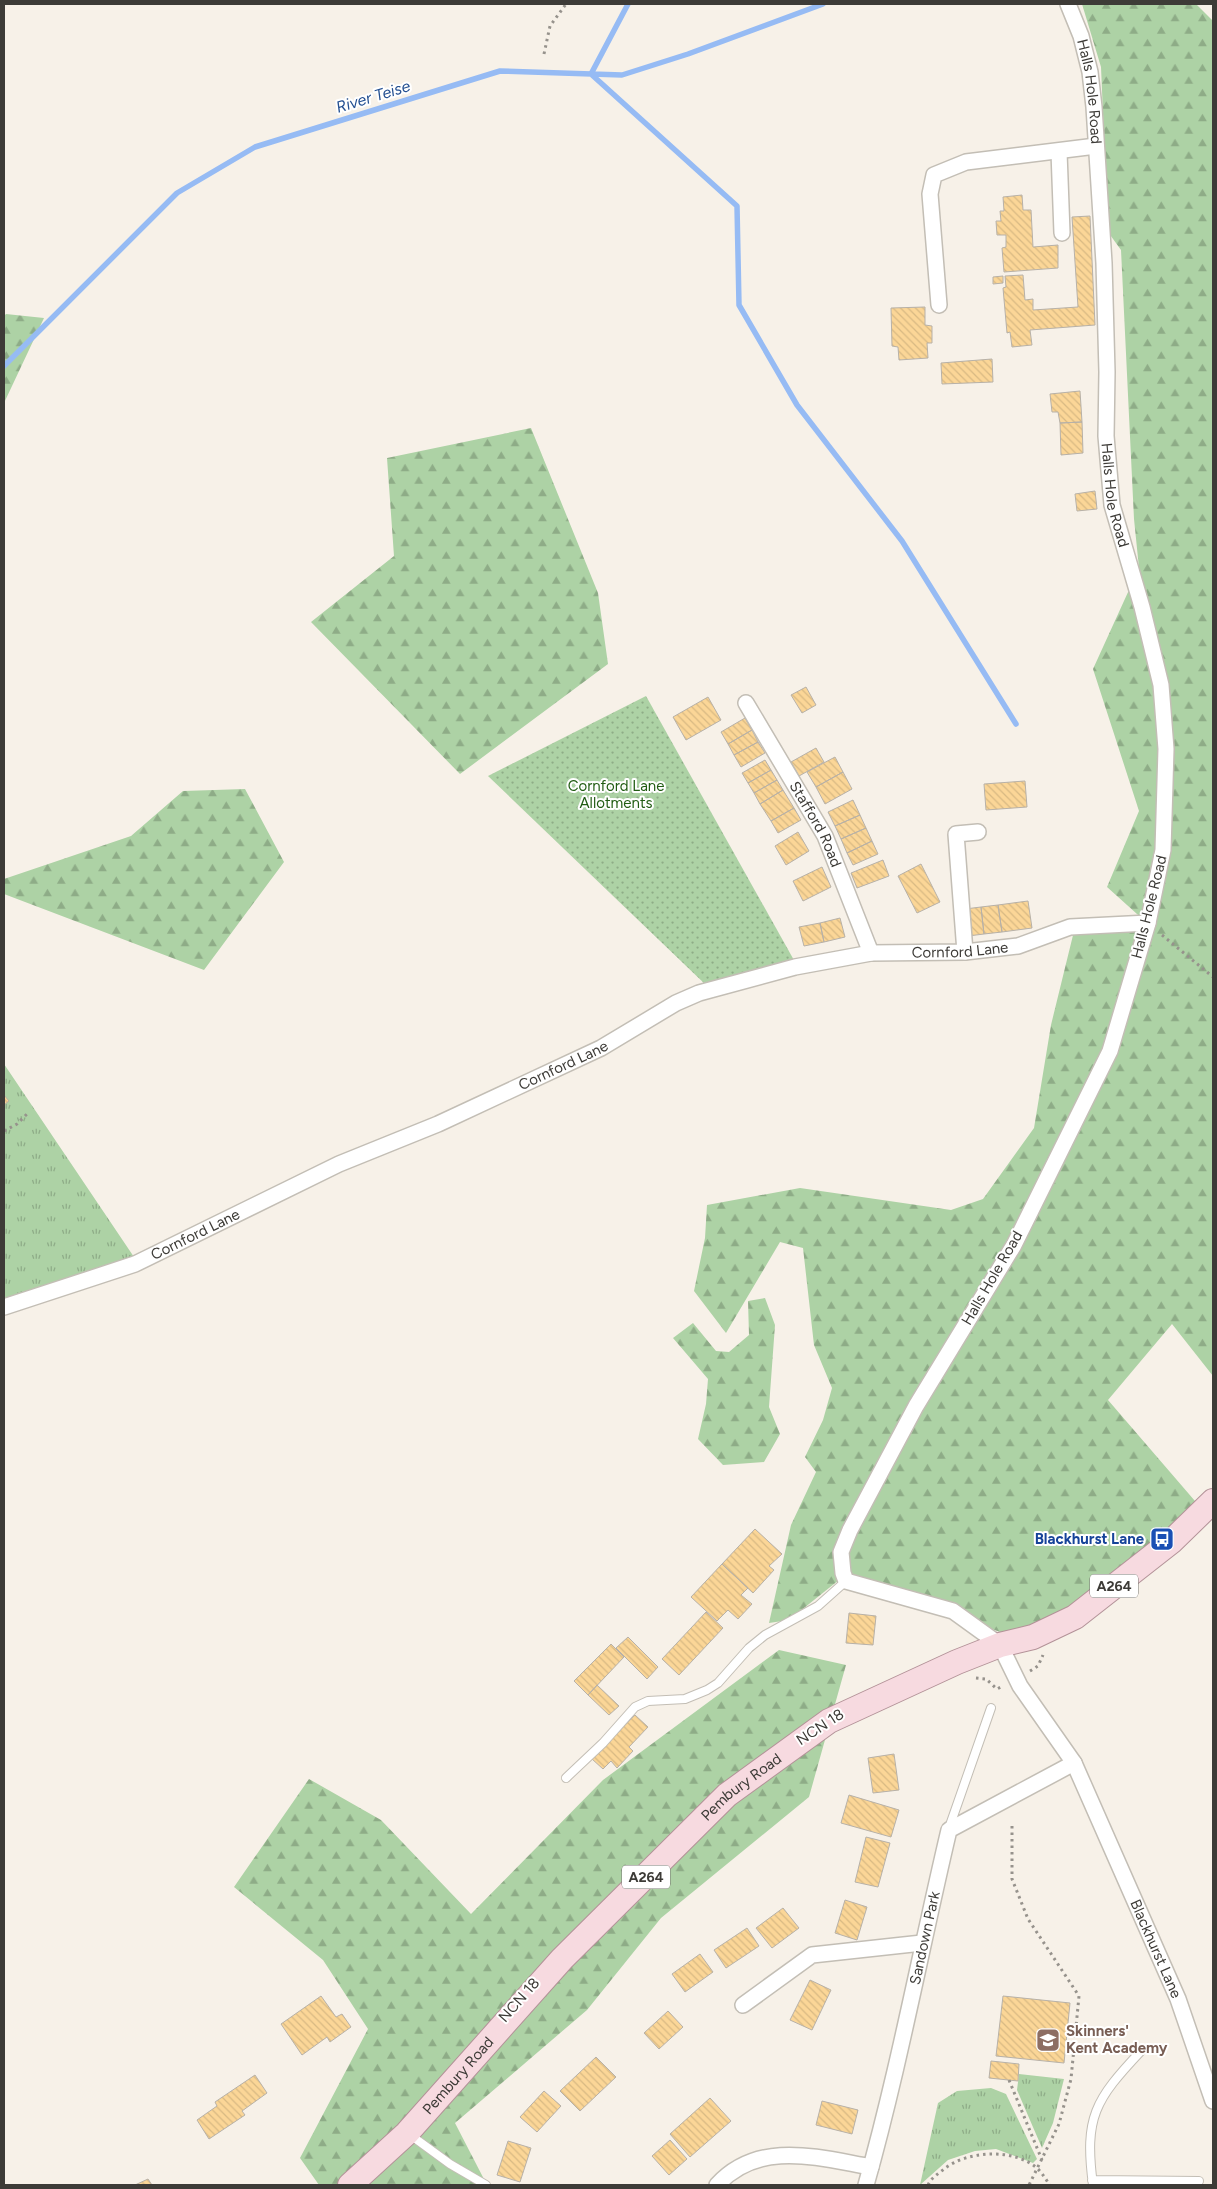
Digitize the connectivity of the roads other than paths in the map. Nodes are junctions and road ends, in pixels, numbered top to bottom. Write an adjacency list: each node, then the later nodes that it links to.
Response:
1 (1068, 4): 2 (street, Halls Hole Road)
2 (1096, 146): 3 (street); 8 (street, Halls Hole Road)
3 (1059, 152): 4 (street); 5 (street)
4 (1062, 233)
5 (939, 305)
6 (746, 703): 10 (street, Stafford Road)
7 (978, 832): 9 (street)
8 (1148, 923): 9 (street, Cornford Lane); 13 (street, Halls Hole Road)
9 (965, 952): 10 (street, Cornford Lane)
10 (871, 953): 11 (street, Cornford Lane)
11 (4, 1307)
12 (1213, 1502): 14 (main road, Pembury Road / A264)
13 (846, 1581): 14 (street); 17 (lane)
14 (1000, 1646): 16 (street, Blackhurst Lane); 23 (main road, Pembury Road / A264)
15 (991, 1708): 18 (lane)
16 (1074, 1762): 18 (street); 22 (street, Blackhurst Lane)
17 (566, 1778)
18 (949, 1830): 19 (street, Sandown Park)
19 (922, 1943): 20 (street); 24 (street, Sandown Park)
20 (743, 2005)
21 (1141, 2051): 26 (lane)
22 (1213, 2101)
23 (407, 2133): 27 (main road, Pembury Road / A264); 28 (lane)
24 (872, 2167): 29 (street); 30 (street, Sandown Park)
25 (1200, 2181): 26 (lane)
26 (1093, 2182)
27 (350, 2185)
28 (486, 2185)
29 (717, 2185)
30 (866, 2185)

